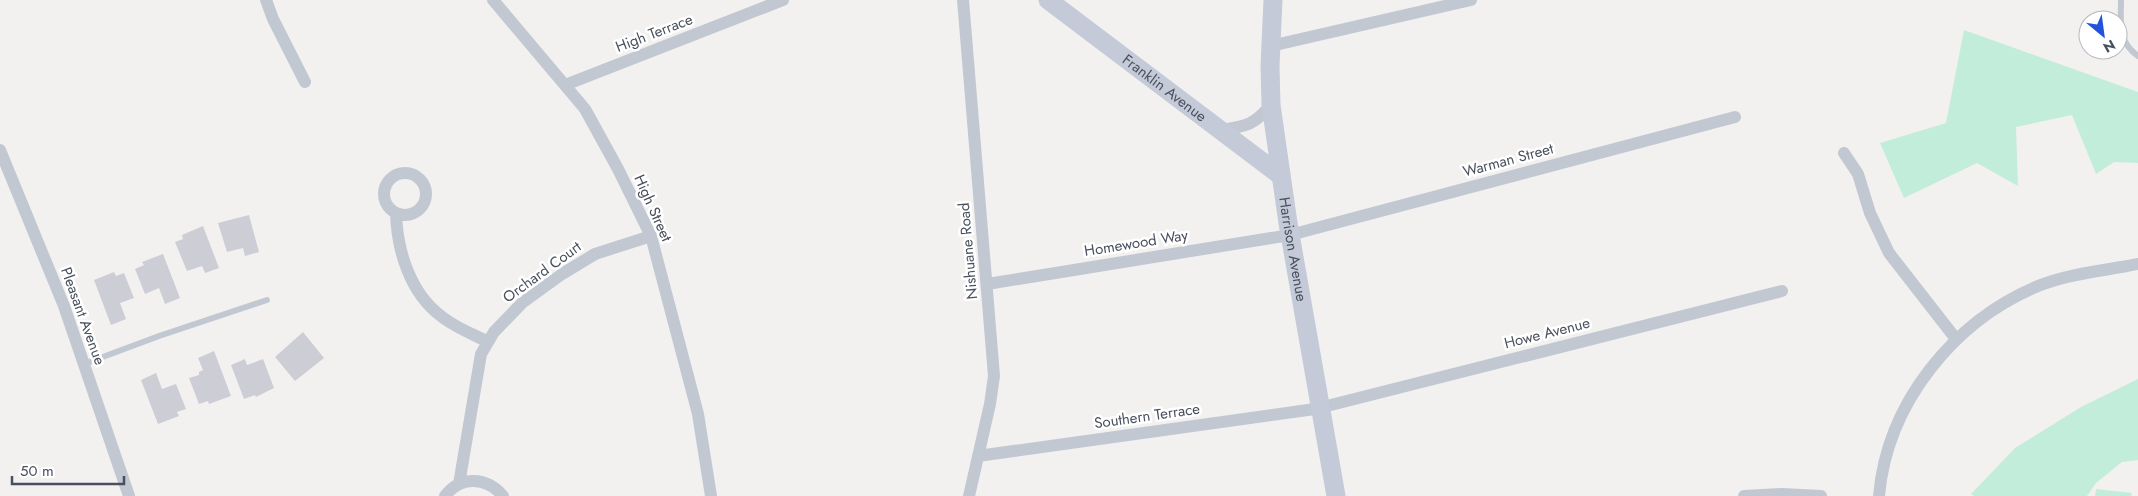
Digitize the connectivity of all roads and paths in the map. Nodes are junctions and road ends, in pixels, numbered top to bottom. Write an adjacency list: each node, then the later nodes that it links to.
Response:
1 (266, 0): 11 (street)
2 (493, 0): 12 (street, High Street)
3 (782, 0): 12 (street, High Terrace)
4 (964, 0): 23 (street, Nishuane Road)
5 (1048, 0): 15 (street, Franklin Avenue)
6 (1273, 0): 9 (street, Harrison Avenue)
7 (1471, 0): 9 (street)
8 (2121, 0): 10 (lane)
9 (1271, 46): 13 (street, Harrison Avenue)
10 (2138, 56)
11 (305, 82)
12 (565, 85): 21 (street, High Street)
13 (1271, 106): 15 (street); 18 (street, Harrison Avenue)
14 (1735, 117): 20 (street, Warman Street)
15 (1222, 130): 18 (street, Franklin Avenue)
16 (0, 150): 28 (street, Pleasant Avenue)
17 (1844, 154): 26 (street)
18 (1280, 176): 20 (street, Harrison Avenue)
19 (396, 213): 27 (street)
20 (1290, 235): 23 (street, Homewood Way); 29 (street, Harrison Avenue)
21 (651, 236): 27 (street, Orchard Court); 35 (street, High Street)
22 (2138, 264): 26 (street)
23 (987, 284): 30 (street, Nishuane Road)
24 (1782, 291): 29 (street, Howe Avenue)
25 (267, 300): 28 (lane)
26 (1956, 340): 40 (street)
27 (488, 342): 31 (street, Orchard Court)
28 (84, 364): 32 (street, Pleasant Avenue)
29 (1320, 407): 30 (street, Southern Terrace); 37 (street, Harrison Avenue)
30 (978, 456): 36 (street, Nishuane Road)
31 (459, 484): 33 (street); 34 (street)
32 (129, 496)
33 (445, 496)
34 (503, 496)
35 (711, 496)
36 (969, 496)
37 (1336, 496)
38 (1744, 496): 39 (street)
39 (1821, 496)
40 (1879, 496)

